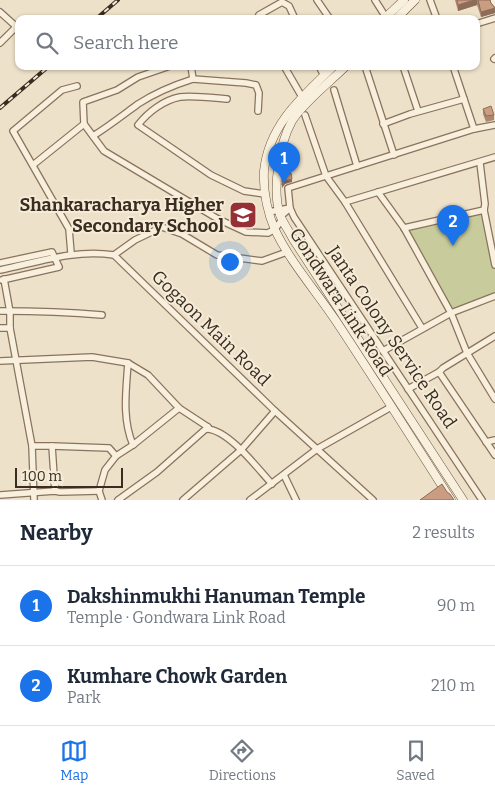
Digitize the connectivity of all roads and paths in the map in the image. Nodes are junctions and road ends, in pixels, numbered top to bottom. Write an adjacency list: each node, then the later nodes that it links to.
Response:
1 (317, 0): 11 (street)
2 (375, 0): 12 (street)
3 (404, 0): 13 (street)
4 (415, 0): 14 (street)
5 (430, 0): 15 (street)
6 (493, 0): 7 (street)
7 (495, 6)
8 (0, 12): 18 (street)
9 (263, 15): 10 (street)
10 (293, 15)
11 (327, 15)
12 (384, 15)
13 (389, 15)
14 (400, 15)
15 (436, 15)
16 (495, 18): 17 (street)
17 (480, 23)
18 (15, 26)
19 (15, 30): 20 (street)
20 (0, 43)
21 (158, 70): 40 (street)
22 (192, 70): 31 (street)
23 (286, 70): 34 (street)
24 (320, 70): 30 (street)
25 (330, 70): 30 (street, Gondwara Link Road)
26 (342, 70): 57 (street)
27 (366, 70): 41 (street)
28 (404, 70): 38 (street)
29 (454, 70): 36 (street)
30 (324, 76): 34 (street, Gondwara Link Road)
31 (193, 80): 37 (street); 44 (street)
32 (77, 86): 48 (street)
33 (334, 90): 49 (street)
34 (302, 97): 52 (street, Gondwara Link Road)
35 (227, 99): 52 (street)
36 (464, 99): 38 (street); 43 (street)
37 (258, 111)
38 (418, 111): 41 (street)
39 (305, 115): 50 (street)
40 (84, 124): 44 (street); 48 (street)
41 (383, 124): 45 (street)
42 (495, 125): 43 (street)
43 (474, 129): 45 (street)
44 (92, 136): 59 (street)
45 (394, 155): 49 (street)
46 (495, 157): 47 (street)
47 (480, 163): 51 (street); 55 (street)
48 (33, 165): 61 (street)
49 (357, 166): 50 (street)
50 (326, 176): 53 (street); 54 (street)
51 (378, 192): 53 (street); 58 (street)
52 (265, 194): 56 (street, Gondwara Link Road)
53 (345, 202): 75 (street)
54 (290, 208): 57 (street); 77 (street, Janta Colony Service Road)
55 (484, 210): 58 (street); 65 (street)
56 (269, 212): 57 (street); 59 (street, Gondwara Link Road)
57 (280, 213): 59 (street); 111 (street, Gondwara Link Road)
58 (404, 228): 71 (street)
59 (275, 229): 60 (street, Gondwara Link Road)
60 (287, 252): 62 (street); 85 (street, Gondwara Link Road)
61 (71, 253): 62 (street); 63 (street)
62 (114, 255): 87 (street, Gogaon Main Road)
63 (56, 258): 64 (street); 66 (street); 67 (street)
64 (0, 263)
65 (495, 265)
66 (0, 270)
67 (2, 280): 70 (street)
68 (495, 296): 71 (street)
69 (0, 312): 70 (street)
70 (10, 312): 72 (street); 74 (street)
71 (451, 313): 75 (street); 78 (street)
72 (102, 315)
73 (0, 328): 74 (street)
74 (10, 328): 79 (street)
75 (422, 328): 77 (street)
76 (495, 336): 78 (street)
77 (383, 351): 83 (street, Janta Colony Service Road)
78 (467, 352): 82 (street); 84 (street)
79 (16, 359): 80 (street); 81 (street); 92 (street)
80 (0, 361)
81 (128, 363): 86 (street); 91 (street)
82 (439, 372): 83 (street); 90 (street)
83 (408, 389): 112 (street, Janta Colony Service Road)
84 (495, 400)
85 (391, 407): 94 (street); 110 (street, Gondwara Link Road)
86 (179, 408): 88 (street); 91 (street)
87 (275, 411): 94 (street, Gogaon Main Road); 95 (street)
88 (208, 427): 95 (street); 105 (street)
89 (495, 440): 90 (street)
90 (486, 442): 96 (street)
91 (133, 445): 97 (street)
92 (32, 446): 93 (street); 103 (street)
93 (52, 446): 97 (street); 100 (street)
94 (317, 449): 98 (street); 109 (street, Gogaon Main Road)
95 (241, 450): 99 (street); 106 (street)
96 (495, 455)
97 (116, 456): 101 (street)
98 (284, 475): 99 (street); 108 (street)
99 (272, 484): 107 (street)
100 (54, 491): 101 (street); 103 (street)
101 (100, 491): 104 (street)
102 (0, 495): 103 (street)
103 (34, 497)
104 (102, 500)
105 (118, 500)
106 (183, 500)
107 (251, 500)
108 (296, 500)
109 (373, 500)
110 (451, 500)
111 (463, 500)
112 (482, 500)

